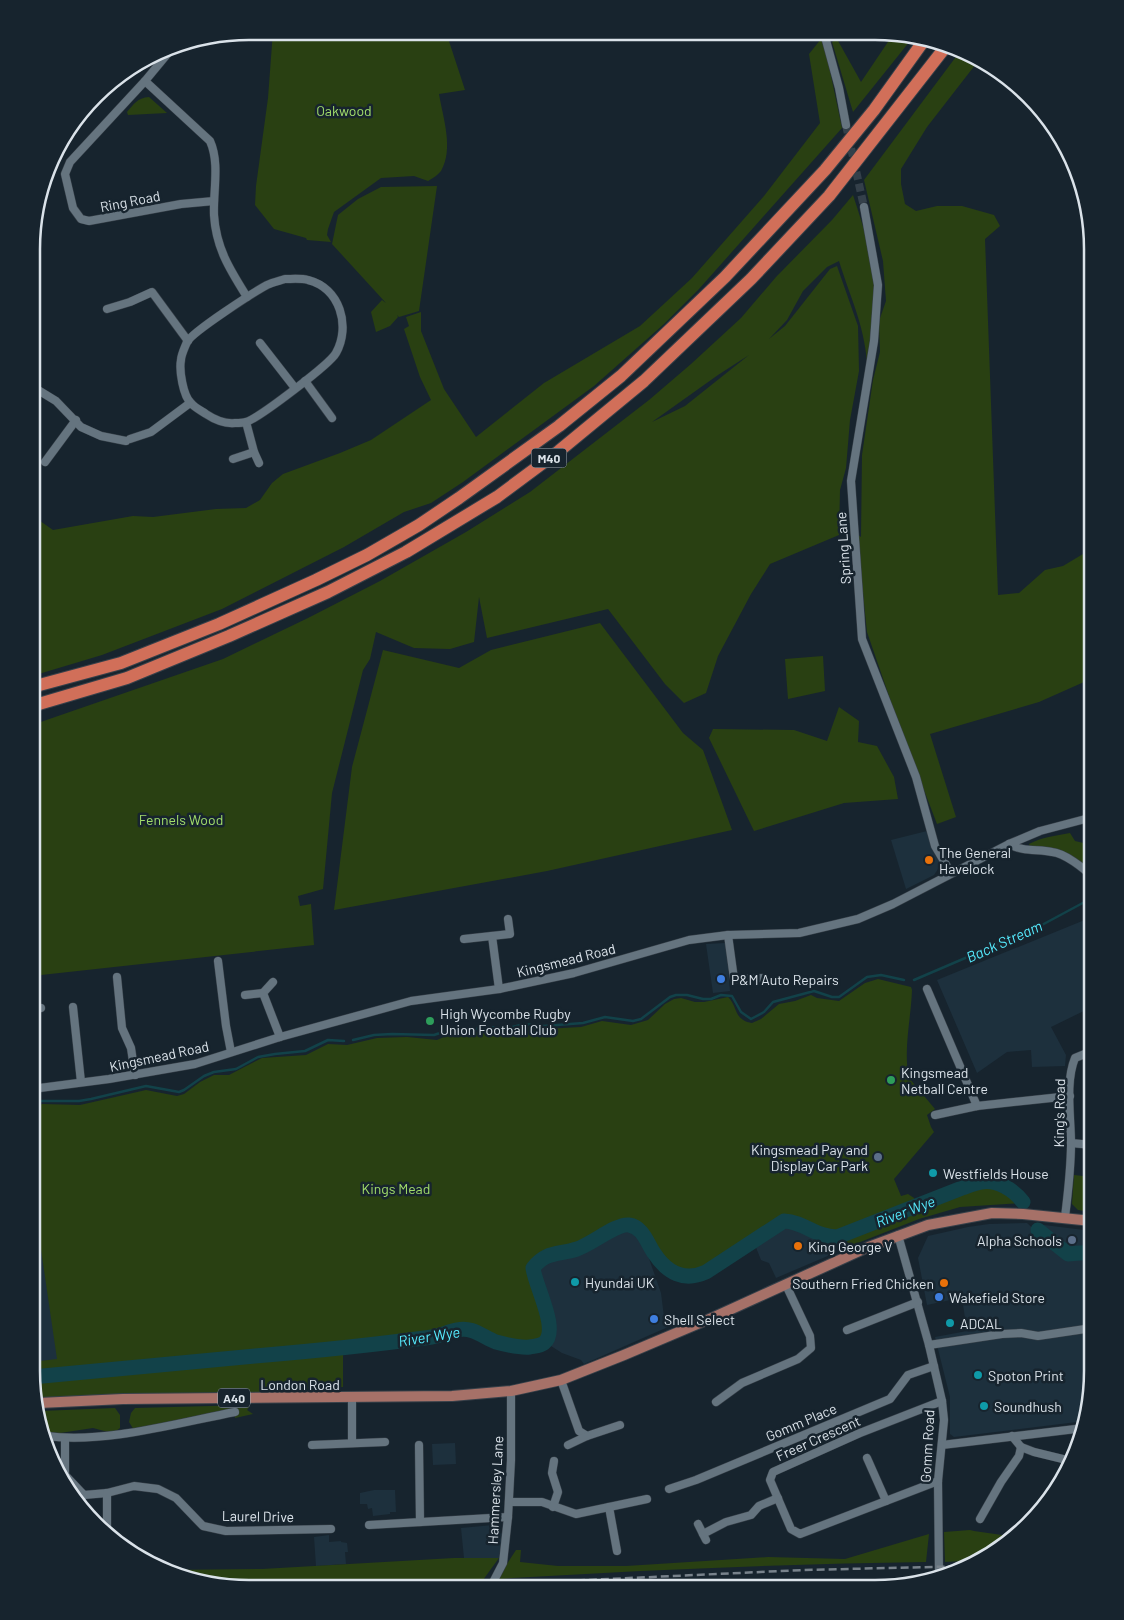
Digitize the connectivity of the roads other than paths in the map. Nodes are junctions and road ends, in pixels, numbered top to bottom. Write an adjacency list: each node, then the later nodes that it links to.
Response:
1 (826, 40): 6 (street)
2 (921, 45): 24 (highway, M40)
3 (942, 51): 25 (highway, M40)
4 (164, 58): 5 (street)
5 (145, 81): 7 (street); 7 (street, Ring Road)
6 (846, 125)
7 (214, 200): 9 (street)
8 (864, 207): 29 (street, Spring Lane)
9 (247, 298): 11 (street); 13 (street)
10 (107, 308): 11 (street)
11 (188, 341): 16 (street)
12 (260, 343): 14 (street)
13 (305, 381): 14 (street); 17 (street)
14 (295, 388): 19 (street)
15 (40, 391): 18 (street)
16 (190, 403): 18 (street); 19 (street)
17 (332, 418)
18 (76, 420): 22 (street)
19 (246, 422): 20 (street)
20 (254, 452): 21 (street); 23 (street)
21 (233, 459)
22 (45, 462)
23 (259, 463)
24 (40, 685)
25 (40, 704)
26 (1084, 819): 27 (street, Kingsmead Road)
27 (1010, 844): 28 (street); 29 (street, Kingsmead Road)
28 (1084, 869)
29 (951, 873): 31 (street, Kingsmead Road)
30 (508, 918): 32 (street)
31 (728, 935): 36 (street); 38 (street, Kingsmead Road)
32 (492, 936): 33 (street); 38 (street)
33 (464, 939)
34 (218, 961): 44 (street)
35 (117, 977): 46 (street)
36 (764, 978)
37 (273, 982): 40 (street)
38 (499, 989): 43 (street, Kingsmead Road)
39 (927, 989): 50 (street)
40 (263, 993): 41 (street); 43 (street)
41 (245, 996)
42 (73, 1007): 47 (street)
43 (280, 1037): 44 (street, Kingsmead Road)
44 (231, 1052): 46 (street, Kingsmead Road)
45 (1084, 1054): 49 (street, King's Road)
46 (135, 1075): 47 (street, Kingsmead Road)
47 (81, 1082): 48 (street, Kingsmead Road)
48 (40, 1088)
49 (1070, 1096): 50 (street); 52 (street, King's Road)
50 (977, 1106): 51 (street)
51 (936, 1115)
52 (1071, 1143): 53 (street); 54 (street, King's Road)
53 (1084, 1144)
54 (1065, 1217): 55 (main road, A40); 56 (main road, A40)
55 (1084, 1220)
56 (898, 1235): 57 (main road, A40); 58 (street, Gomm Road)
57 (786, 1285): 63 (main road, A40); 67 (street)
58 (918, 1302): 60 (street); 61 (street, Gomm Road)
59 (1084, 1329): 61 (street)
60 (847, 1330)
61 (930, 1345): 62 (street, Gomm Road)
62 (934, 1366): 66 (street, Gomm Road); 89 (street, Gomm Place)
63 (561, 1380): 64 (main road, London Road / A40); 72 (street)
64 (511, 1391): 65 (main road, London Road / A40); 94 (street, Hammersley Lane)
65 (352, 1397): 68 (main road, London Road / A40); 77 (street)
66 (942, 1401): 81 (street, Gomm Road); 91 (street, Freer Crescent)
67 (716, 1402)
68 (43, 1403)
69 (235, 1412): 75 (street)
70 (620, 1425): 72 (street)
71 (1076, 1429): 73 (street)
72 (587, 1436): 80 (street)
73 (1012, 1436): 81 (street); 82 (street)
74 (51, 1437): 75 (street)
75 (65, 1439): 86 (street, Laurel Drive)
76 (385, 1442): 77 (street)
77 (352, 1443): 78 (street)
78 (312, 1445)
79 (419, 1445): 99 (street)
80 (568, 1445)
81 (942, 1445): 87 (street, Gomm Road)
82 (1021, 1447): 84 (street); 98 (street)
83 (866, 1458): 93 (street)
84 (1064, 1459)
85 (554, 1461): 95 (street)
86 (65, 1470)
87 (938, 1480): 93 (street, Freer Crescent); 105 (street, Gomm Road)
88 (72, 1482): 90 (street, Laurel Drive)
89 (669, 1489)
90 (107, 1494): 100 (street); 103 (street, Laurel Drive)
91 (778, 1498): 93 (street, Freer Crescent); 101 (street)
92 (647, 1499): 96 (street)
93 (886, 1500)
94 (509, 1502): 95 (street); 97 (street, Hammersley Lane)
95 (553, 1506): 96 (street)
96 (609, 1507): 104 (street)
97 (508, 1517): 99 (street); 106 (street, Hammersley Lane)
98 (980, 1519)
99 (420, 1522): 102 (street)
100 (107, 1524)
101 (698, 1524)
102 (369, 1525)
103 (331, 1529)
104 (617, 1551)
105 (938, 1570)
106 (494, 1580)

